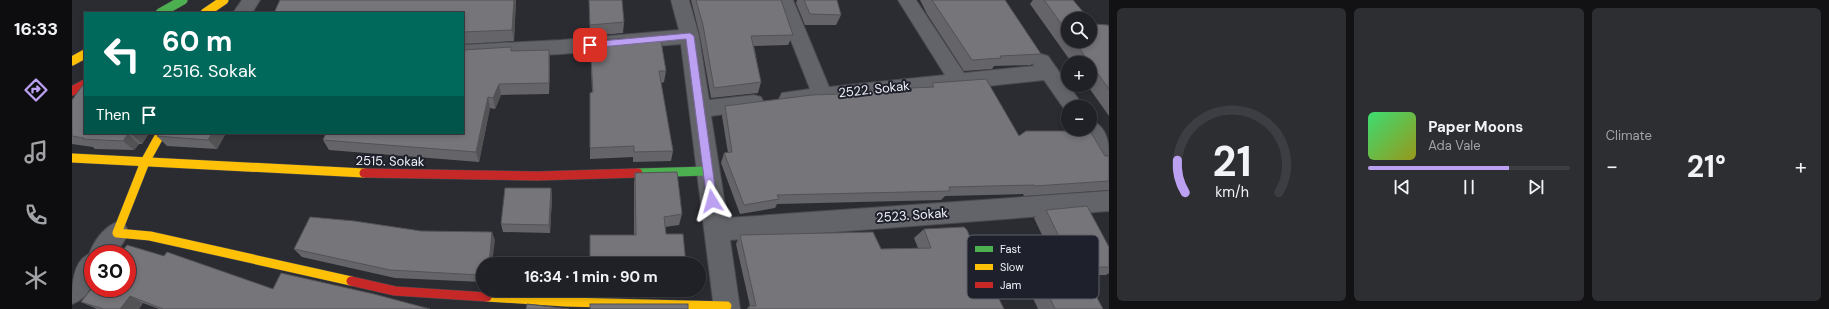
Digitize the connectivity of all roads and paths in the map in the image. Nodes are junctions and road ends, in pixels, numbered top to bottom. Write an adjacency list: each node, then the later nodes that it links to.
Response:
1 (183, 0): 7 (street)
2 (224, 0): 8 (street)
3 (251, 0): 9 (street)
4 (680, 0): 10 (street)
5 (784, 0): 19 (street)
6 (907, 0): 16 (street)
7 (162, 12)
8 (206, 12)
9 (243, 12)
10 (690, 36): 12 (street); 21 (street)
11 (1031, 46): 15 (street)
12 (464, 52)
13 (84, 55): 14 (street)
14 (72, 61)
15 (1048, 72): 16 (street, 2522. Sokak); 20 (street)
16 (959, 81): 19 (street, 2522. Sokak)
17 (84, 85): 18 (street)
18 (72, 91)
19 (822, 94): 21 (street, 2522. Sokak)
20 (1069, 100)
21 (700, 109): 27 (street)
22 (160, 134): 26 (street)
23 (1095, 136): 24 (street)
24 (1109, 154)
25 (72, 158): 26 (street, 2515. Sokak)
26 (145, 162): 27 (street, 2515. Sokak); 30 (street)
27 (708, 171): 29 (street)
28 (1109, 201): 29 (street, 2523. Sokak)
29 (716, 230): 34 (street)
30 (117, 233): 31 (street); 34 (street)
31 (108, 245)
32 (84, 276): 33 (street)
33 (72, 292)
34 (727, 308)

